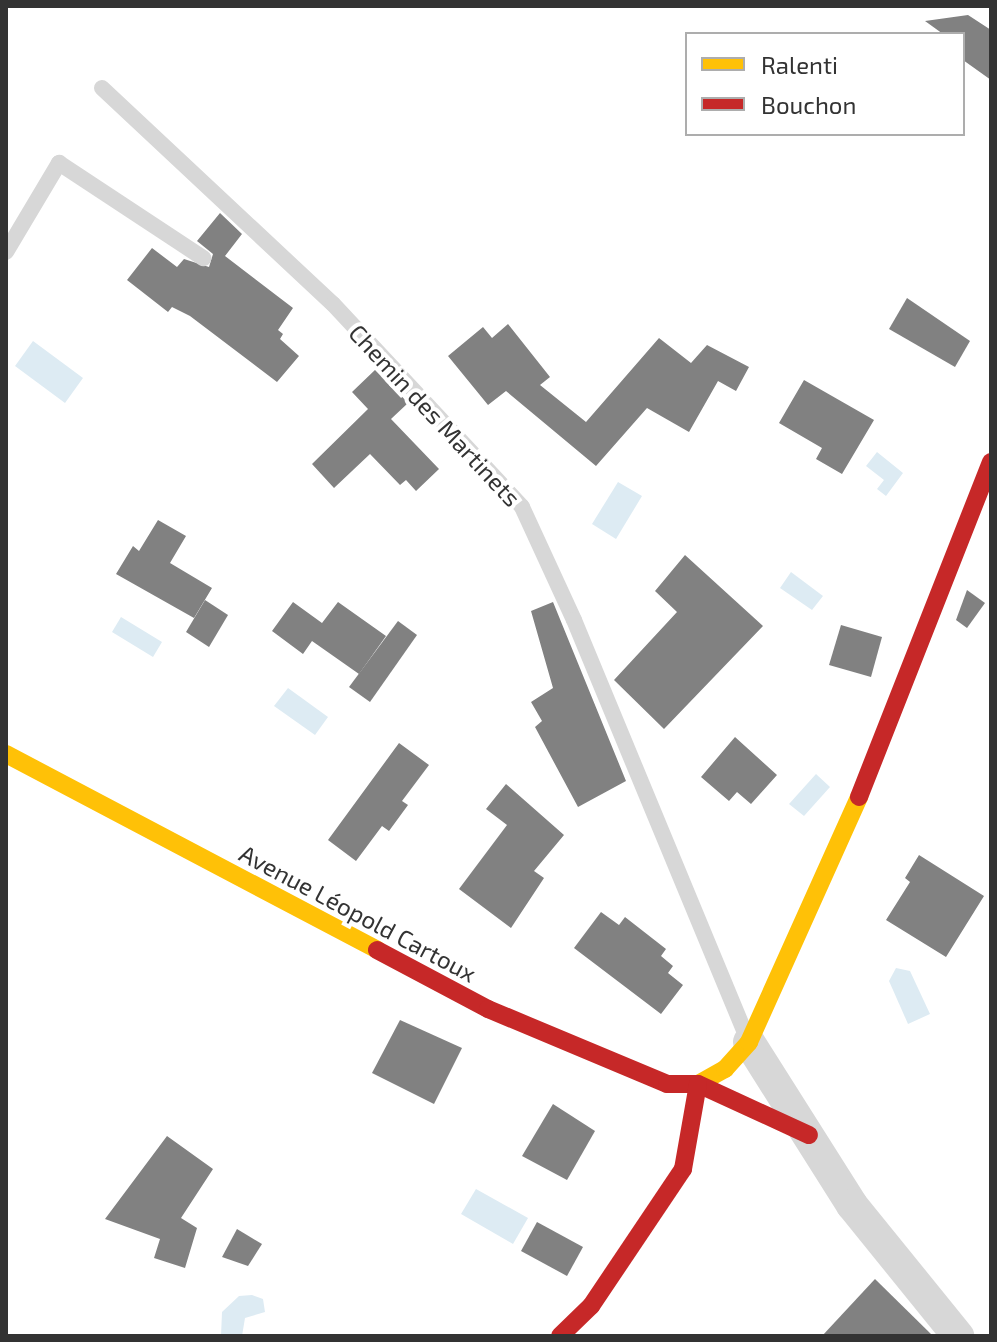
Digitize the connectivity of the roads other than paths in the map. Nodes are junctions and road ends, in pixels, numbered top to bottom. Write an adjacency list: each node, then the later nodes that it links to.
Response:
1 (102, 88): 6 (lane, Chemin des Martinets)
2 (6, 252): 3 (lane)
3 (203, 258)
4 (991, 462): 6 (street)
5 (6, 754): 7 (street, Avenue Léopold Cartoux)
6 (749, 1042): 7 (street); 8 (street)
7 (698, 1084): 8 (street, Avenue Léopold Cartoux); 9 (street)
8 (809, 1135): 10 (street)
9 (560, 1336)
10 (958, 1336)

